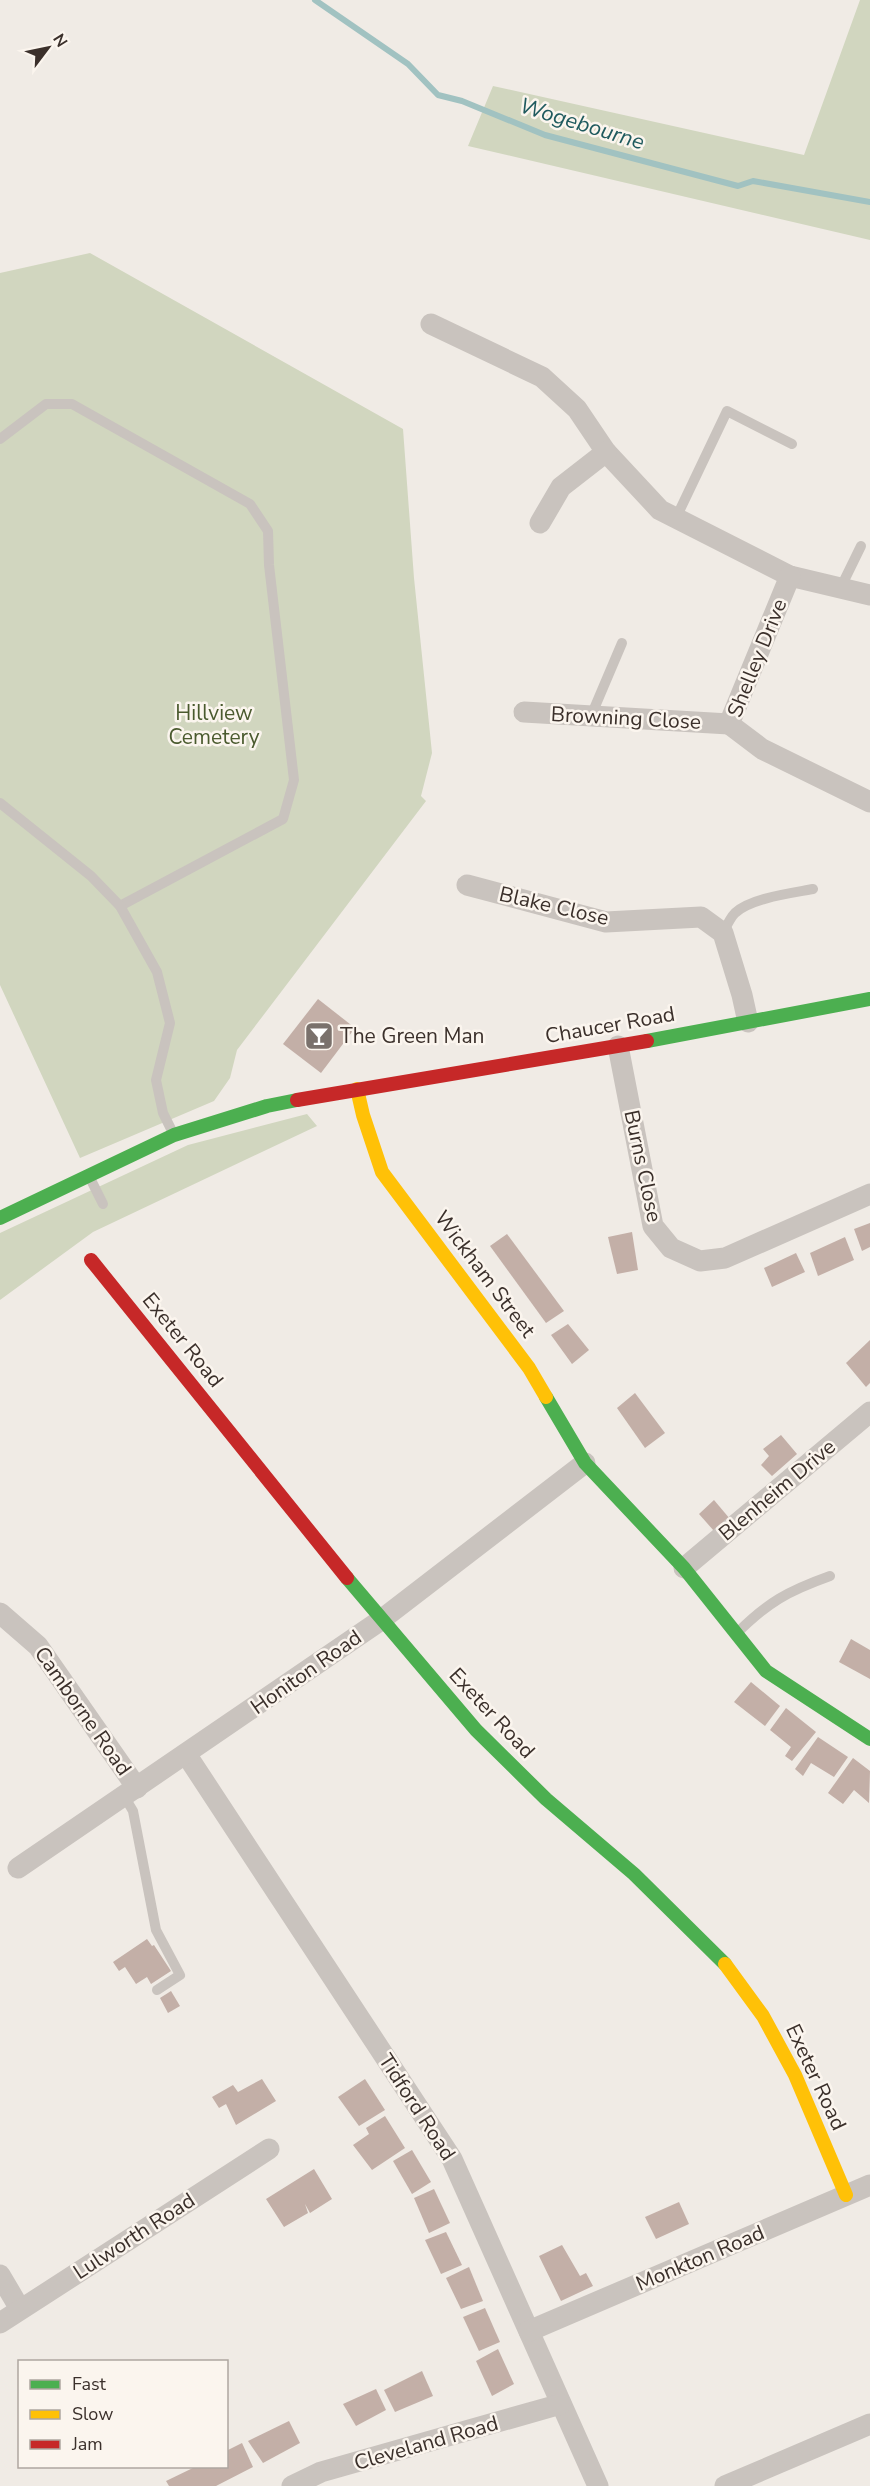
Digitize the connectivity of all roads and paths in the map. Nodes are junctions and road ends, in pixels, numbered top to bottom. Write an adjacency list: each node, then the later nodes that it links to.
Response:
1 (431, 324): 4 (street)
2 (0, 440): 19 (lane)
3 (792, 444): 5 (lane)
4 (606, 452): 5 (street); 6 (street)
5 (676, 519): 8 (street)
6 (540, 523)
7 (861, 546): 9 (lane)
8 (790, 576): 9 (street); 14 (street, Shelley Drive)
9 (840, 589): 10 (street)
10 (870, 595)
11 (622, 643): 13 (lane)
12 (524, 712): 13 (street, Browning Close)
13 (591, 716): 14 (street, Browning Close)
14 (729, 724): 15 (street, Shelley Drive)
15 (870, 802)
16 (0, 803): 19 (lane)
17 (467, 885): 20 (street, Blake Close)
18 (813, 889): 20 (lane)
19 (120, 906): 25 (lane)
20 (723, 933): 22 (street)
21 (870, 999): 22 (street, Chaucer Road)
22 (748, 1022): 23 (street, Chaucer Road)
23 (618, 1046): 24 (street, Chaucer Road); 27 (street, Burns Close)
24 (357, 1089): 25 (street); 32 (street, Wickham Street)
25 (174, 1135): 26 (street)
26 (88, 1175): 28 (lane); 29 (street)
27 (870, 1194)
28 (103, 1204)
29 (0, 1218)
30 (91, 1260): 36 (street, Exeter Road)
31 (870, 1412): 33 (street, Blenheim Drive)
32 (585, 1463): 33 (street, Wickham Street); 36 (street, Honiton Road)
33 (684, 1568): 37 (street, Wickham Street)
34 (830, 1576): 37 (lane)
35 (0, 1613): 40 (street, Camborne Road)
36 (381, 1620): 39 (street, Honiton Road); 45 (street, Exeter Road)
37 (736, 1634): 38 (street, Wickham Street)
38 (870, 1739)
39 (186, 1754): 40 (street, Honiton Road); 49 (street, Tidford Road)
40 (130, 1792): 41 (street, Honiton Road); 42 (lane)
41 (18, 1868)
42 (157, 1990)
43 (269, 2150): 47 (street, Lulworth Road)
44 (870, 2185): 45 (street, Monkton Road)
45 (846, 2195): 49 (street, Monkton Road)
46 (0, 2275): 47 (street)
47 (20, 2309): 48 (street, Lulworth Road)
48 (0, 2323)
49 (529, 2331): 50 (street, Tidford Road)
50 (561, 2404): 52 (street, Cleveland Road); 53 (street, Tidford Road)
51 (870, 2424): 54 (street)
52 (292, 2486)
53 (598, 2486)
54 (725, 2486)

